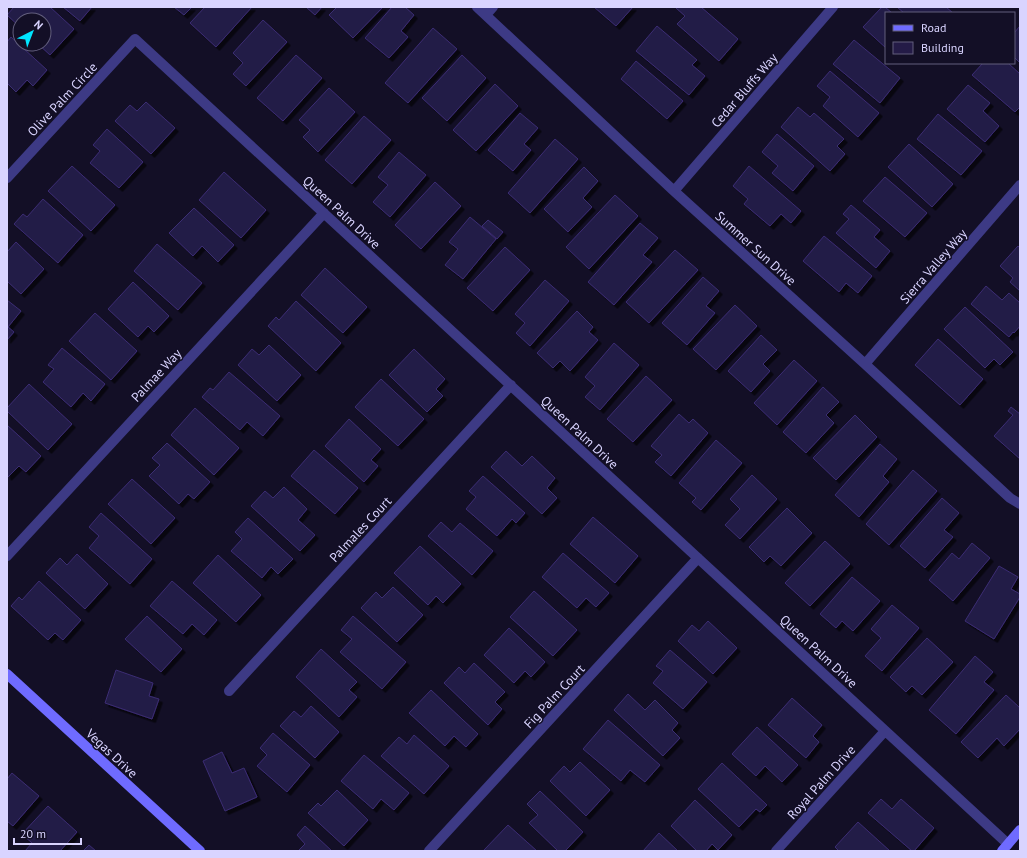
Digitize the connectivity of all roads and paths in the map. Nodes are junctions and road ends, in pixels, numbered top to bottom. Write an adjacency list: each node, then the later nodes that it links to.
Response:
1 (477, 7): 4 (street, Summer Sun Drive)
2 (493, 7): 4 (street)
3 (833, 7): 8 (street, Cedar Bluffs Way)
4 (486, 15): 8 (street, Summer Sun Drive)
5 (135, 38): 6 (street, Olive Palm Circle); 9 (street, Queen Palm Drive)
6 (7, 178)
7 (1020, 185): 10 (street, Sierra Valley Way)
8 (674, 191): 10 (street, Summer Sun Drive)
9 (324, 213): 11 (street, Queen Palm Drive); 13 (street, Palmae Way)
10 (865, 364): 12 (street, Summer Sun Drive)
11 (510, 385): 14 (street, Queen Palm Drive); 16 (street, Palmales Court)
12 (1020, 504)
13 (7, 556)
14 (698, 558): 17 (street, Queen Palm Drive); 21 (street, Fig Palm Court)
15 (7, 674): 20 (main road, Vegas Drive)
16 (229, 691)
17 (886, 731): 19 (street, Queen Palm Drive); 22 (street, Royal Palm Drive)
18 (1020, 830): 19 (main road)
19 (1005, 847)
20 (200, 851)
21 (429, 851)
22 (776, 851)

